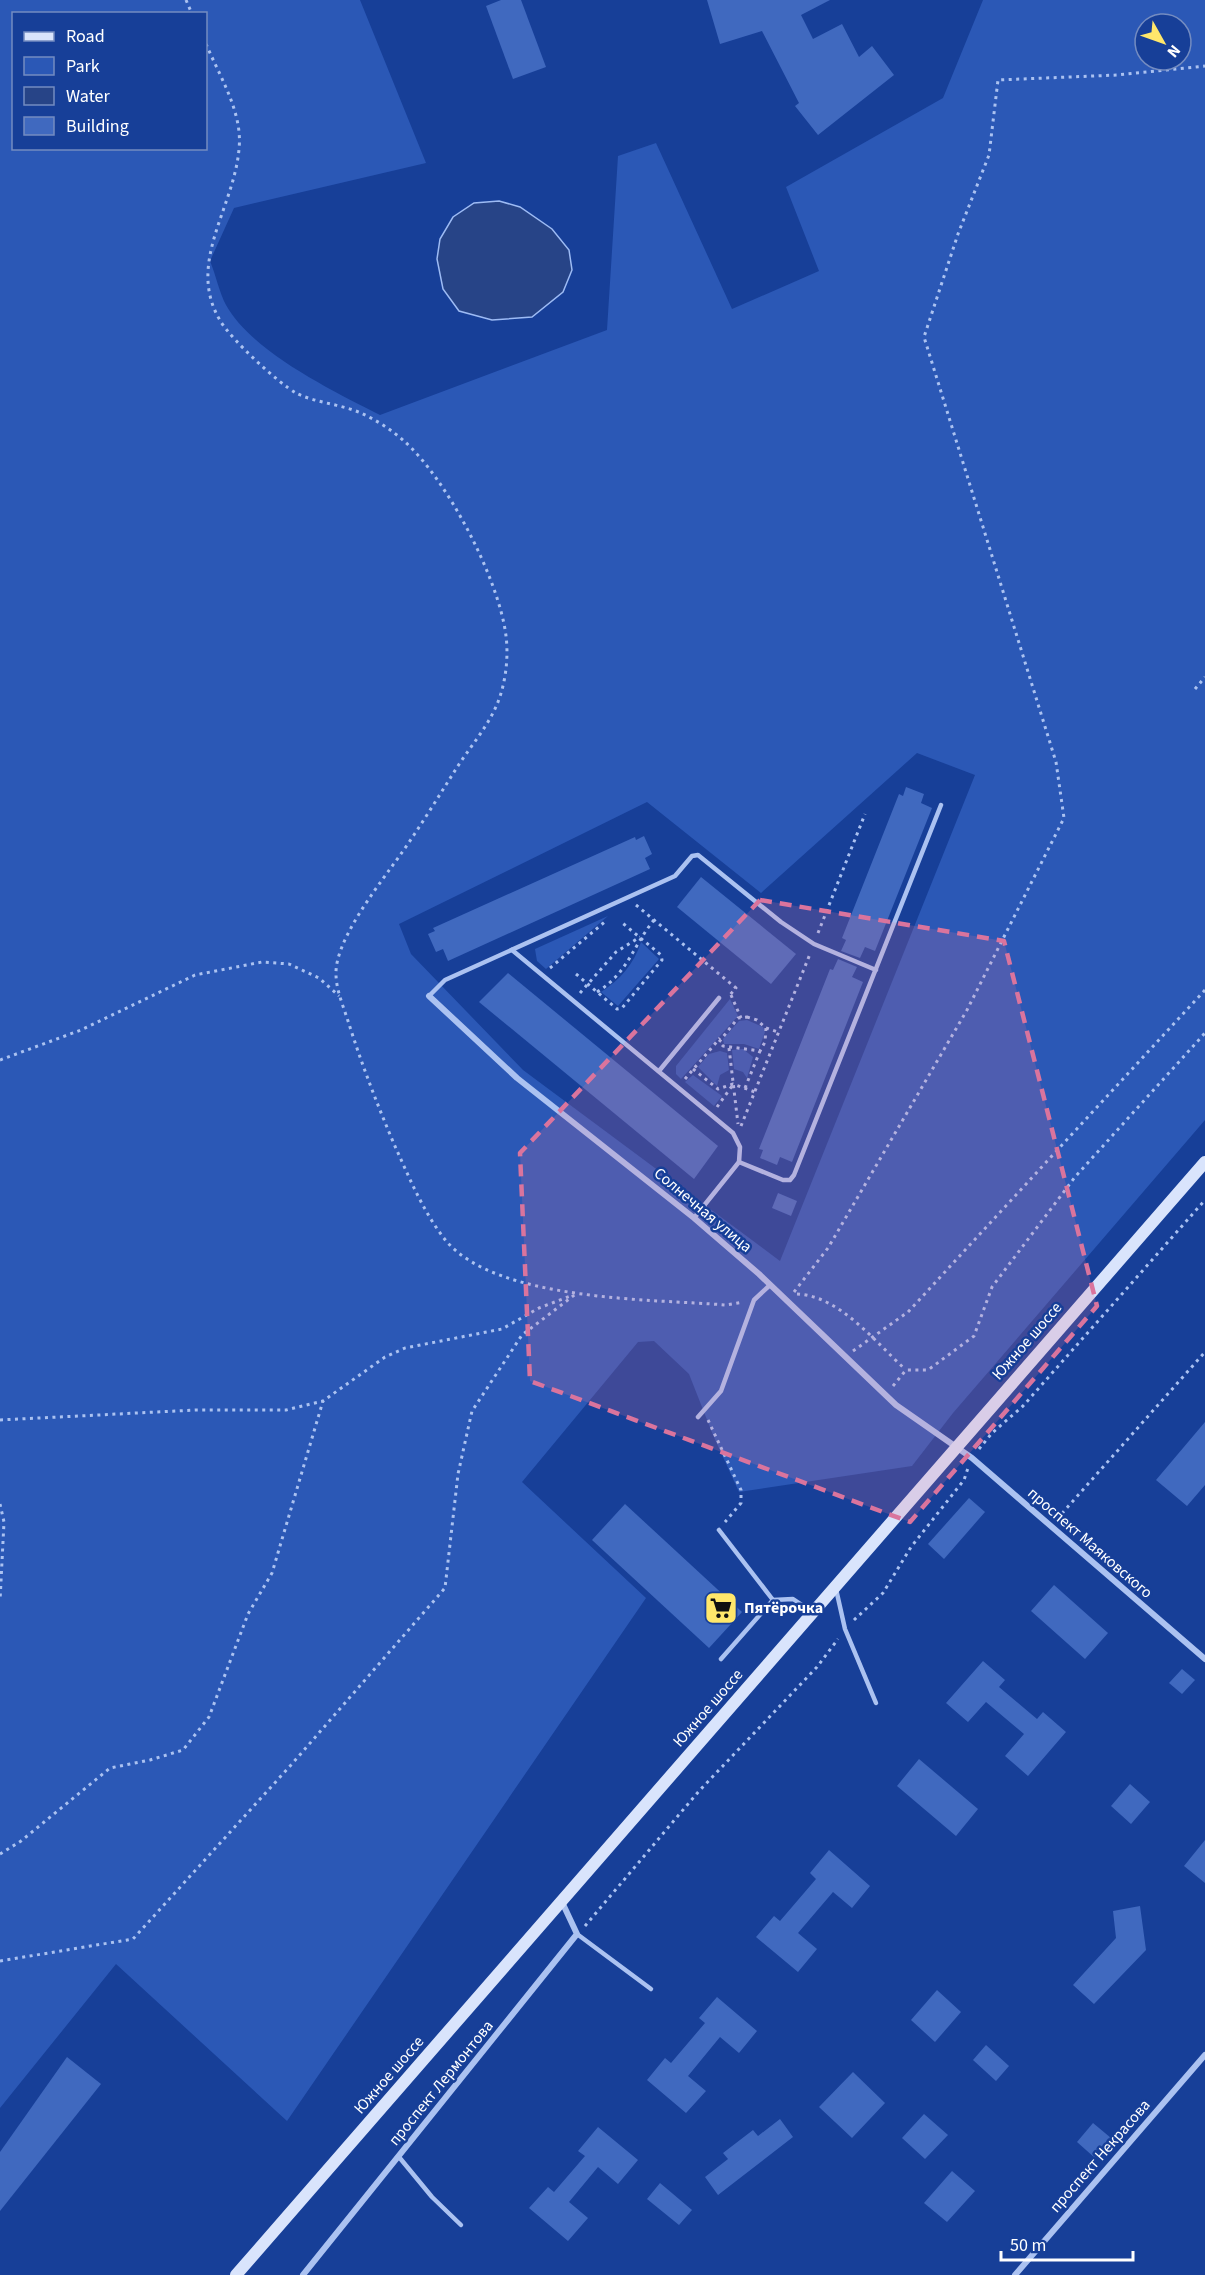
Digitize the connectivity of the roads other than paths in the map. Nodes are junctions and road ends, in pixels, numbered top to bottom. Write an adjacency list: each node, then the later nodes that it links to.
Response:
1 (941, 805): 3 (lane)
2 (512, 950): 3 (lane); 4 (lane); 6 (lane)
3 (876, 970): 7 (lane)
4 (429, 996): 9 (street, Солнечная улица)
5 (719, 998): 6 (lane)
6 (659, 1071): 7 (lane)
7 (739, 1162): 9 (lane)
8 (1205, 1162): 12 (street, Южное шоссе)
9 (694, 1218): 10 (street, Солнечная улица)
10 (770, 1285): 11 (lane); 12 (street, Солнечная улица)
11 (698, 1416)
12 (956, 1447): 14 (street, Южное шоссе); 18 (street, проспект Маяковского)
13 (718, 1530): 15 (lane)
14 (835, 1587): 16 (street, Южное шоссе); 19 (lane)
15 (773, 1600): 16 (lane); 17 (lane)
16 (813, 1613): 20 (street, Южное шоссе)
17 (721, 1659)
18 (1205, 1659)
19 (876, 1702)
20 (562, 1902): 21 (street); 26 (street, Южное шоссе)
21 (577, 1934): 22 (lane); 24 (street, проспект Лермонтова)
22 (651, 1989)
23 (1205, 2055): 28 (street, проспект Некрасова)
24 (399, 2157): 25 (lane); 27 (street, проспект Лермонтова)
25 (461, 2225)
26 (236, 2275)
27 (303, 2275)
28 (1015, 2275)

